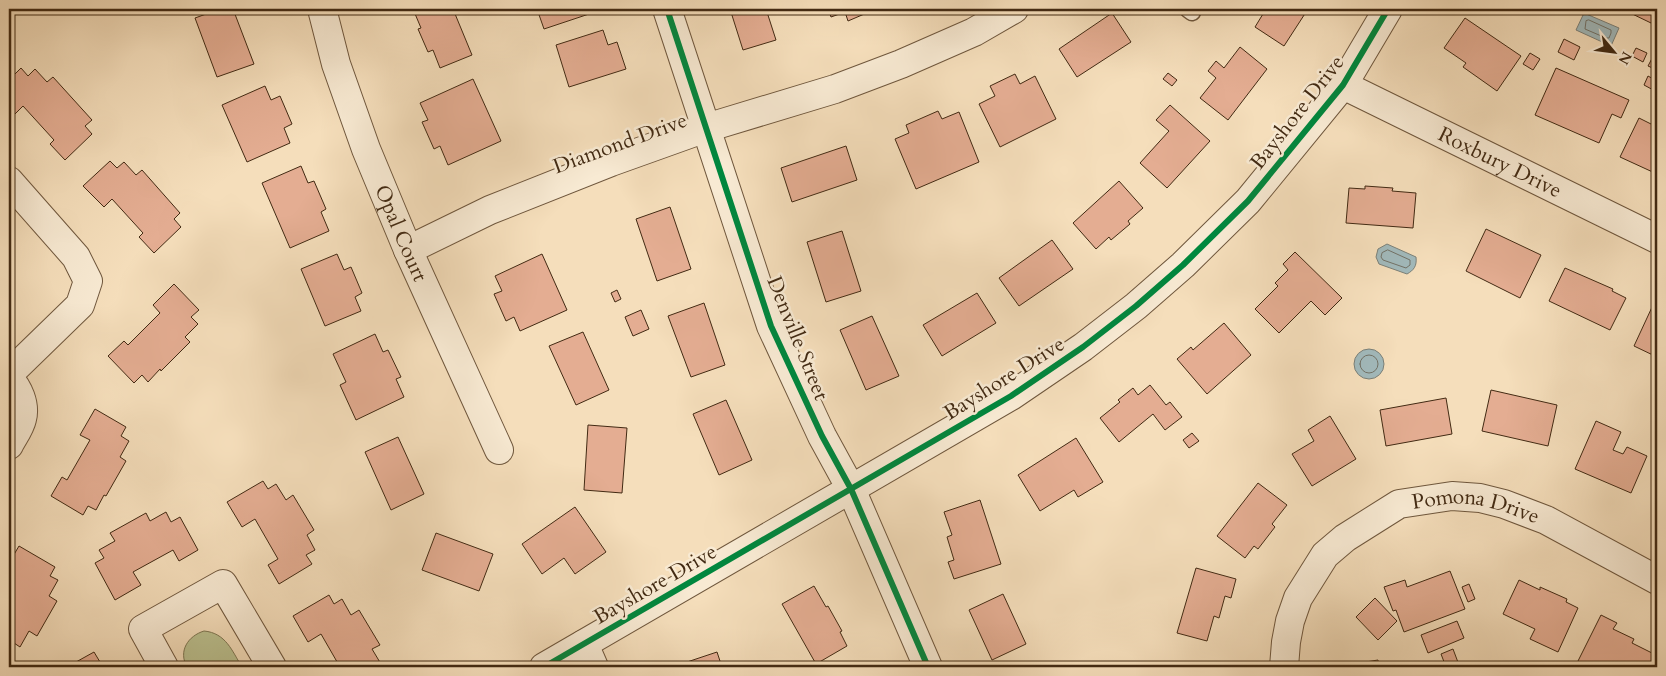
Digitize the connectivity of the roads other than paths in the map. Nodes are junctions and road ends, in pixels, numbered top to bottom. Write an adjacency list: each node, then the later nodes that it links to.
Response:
1 (322, 9): 9 (street, Opal Court)
2 (667, 9): 6 (street, Denville Street)
3 (1014, 9): 6 (street, Diamond Drive)
4 (1388, 9): 5 (street, Bayshore Drive)
5 (1343, 85): 8 (street, Roxbury Drive); 14 (street, Bayshore Drive)
6 (706, 128): 9 (street, Diamond Drive); 14 (street, Denville Street)
7 (9, 181): 10 (street)
8 (1657, 239)
9 (408, 250): 13 (street, Opal Court)
10 (9, 374)
11 (9, 378): 12 (street)
12 (9, 445)
13 (499, 450)
14 (851, 489): 16 (street, Bayshore Drive); 20 (street, Denville Street)
15 (1657, 580): 21 (street, Pomona Drive)
16 (589, 656): 19 (street, Bayshore Drive)
17 (164, 667): 18 (street)
18 (272, 667)
19 (544, 667)
20 (928, 667)
21 (1284, 667)

